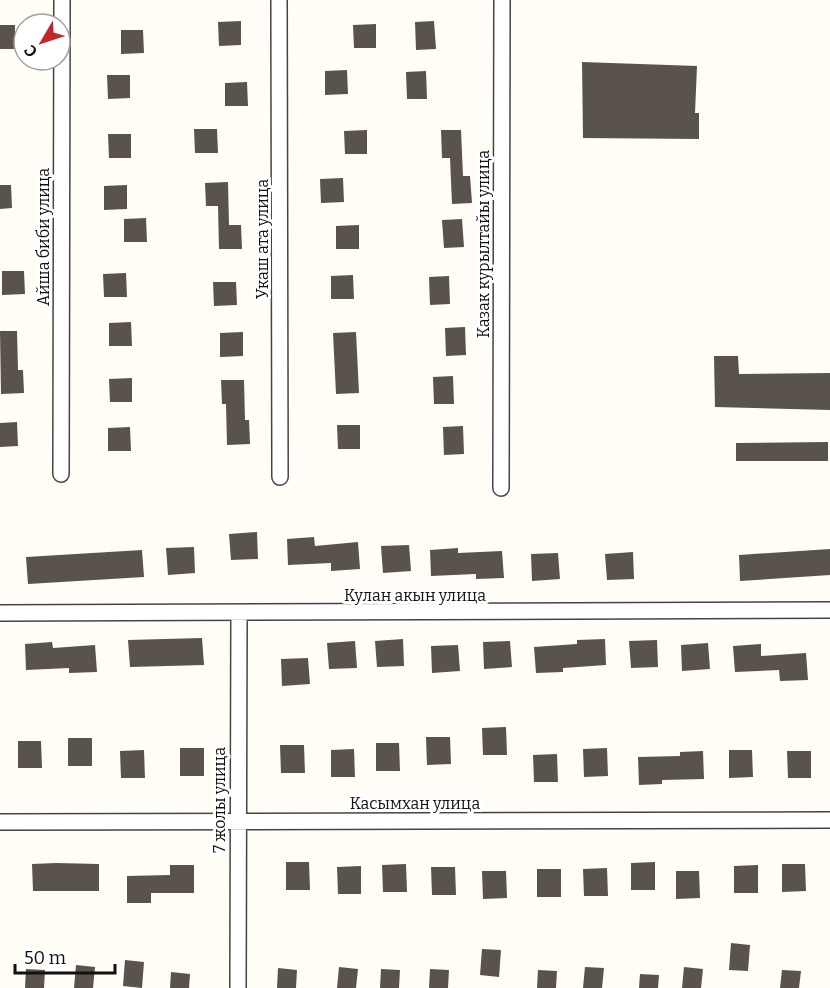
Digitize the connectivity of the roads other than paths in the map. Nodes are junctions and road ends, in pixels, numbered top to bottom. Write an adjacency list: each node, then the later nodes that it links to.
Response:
1 (62, 0): 4 (street, Айша биби улица)
2 (279, 0): 5 (street, Укаш ата улица)
3 (502, 0): 6 (street, Казак курылтайы улица)
4 (60, 474)
5 (280, 477)
6 (501, 488)
7 (830, 610): 9 (street, Кулан акын улица)
8 (0, 613): 9 (street, Кулан акын улица)
9 (239, 613): 11 (street, 7 жолы улица)
10 (830, 820): 11 (street, Касымхан улица)
11 (236, 821): 12 (street, Касымхан улица); 13 (street, 7 жолы улица)
12 (0, 822)
13 (238, 988)

